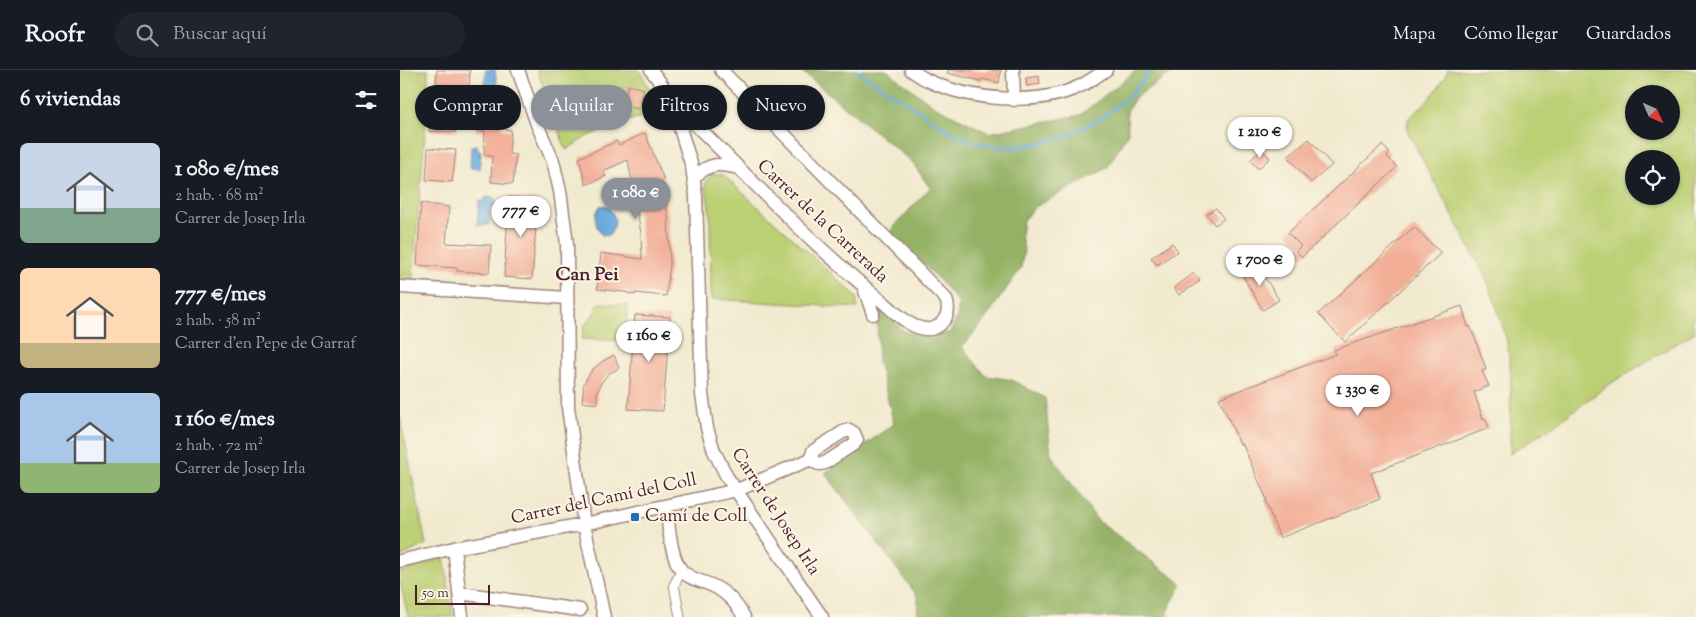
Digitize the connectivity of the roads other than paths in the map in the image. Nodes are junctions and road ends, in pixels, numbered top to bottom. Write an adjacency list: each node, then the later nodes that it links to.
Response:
1 (518, 70): 15 (street)
2 (652, 70): 7 (street)
3 (721, 70): 13 (street, Carrer de la Carrerada)
4 (911, 70): 8 (street)
5 (1013, 70): 8 (street)
6 (1106, 70): 8 (street)
7 (663, 85)
8 (1014, 100)
9 (680, 130): 12 (street, Carrer de Josep Irla)
10 (701, 130): 11 (street, Carrer de la Carrerada)
11 (738, 168): 12 (street, Carrer de la Carrerada); 13 (street, Carrer de la Carrerada)
12 (694, 177): 18 (street, Carrer de Josep Irla)
13 (863, 285): 16 (street)
14 (400, 287): 15 (street)
15 (567, 298): 20 (street)
16 (873, 314)
17 (811, 459): 18 (street, Carrer del Camí del Coll)
18 (737, 490): 19 (street, Carrer del Camí del Coll); 30 (street, Carrer de Josep Irla)
19 (666, 506): 20 (street, Carrer del Camí del Coll); 23 (street)
20 (584, 524): 21 (street, Carrer del Camí del Coll); 27 (street)
21 (454, 548): 22 (street, Carrer del Camí del Coll); 24 (street)
22 (400, 561)
23 (682, 570): 28 (street); 29 (street)
24 (460, 593): 25 (street); 26 (street)
25 (580, 610)
26 (462, 617)
27 (604, 617)
28 (680, 617)
29 (744, 617)
30 (822, 617)

